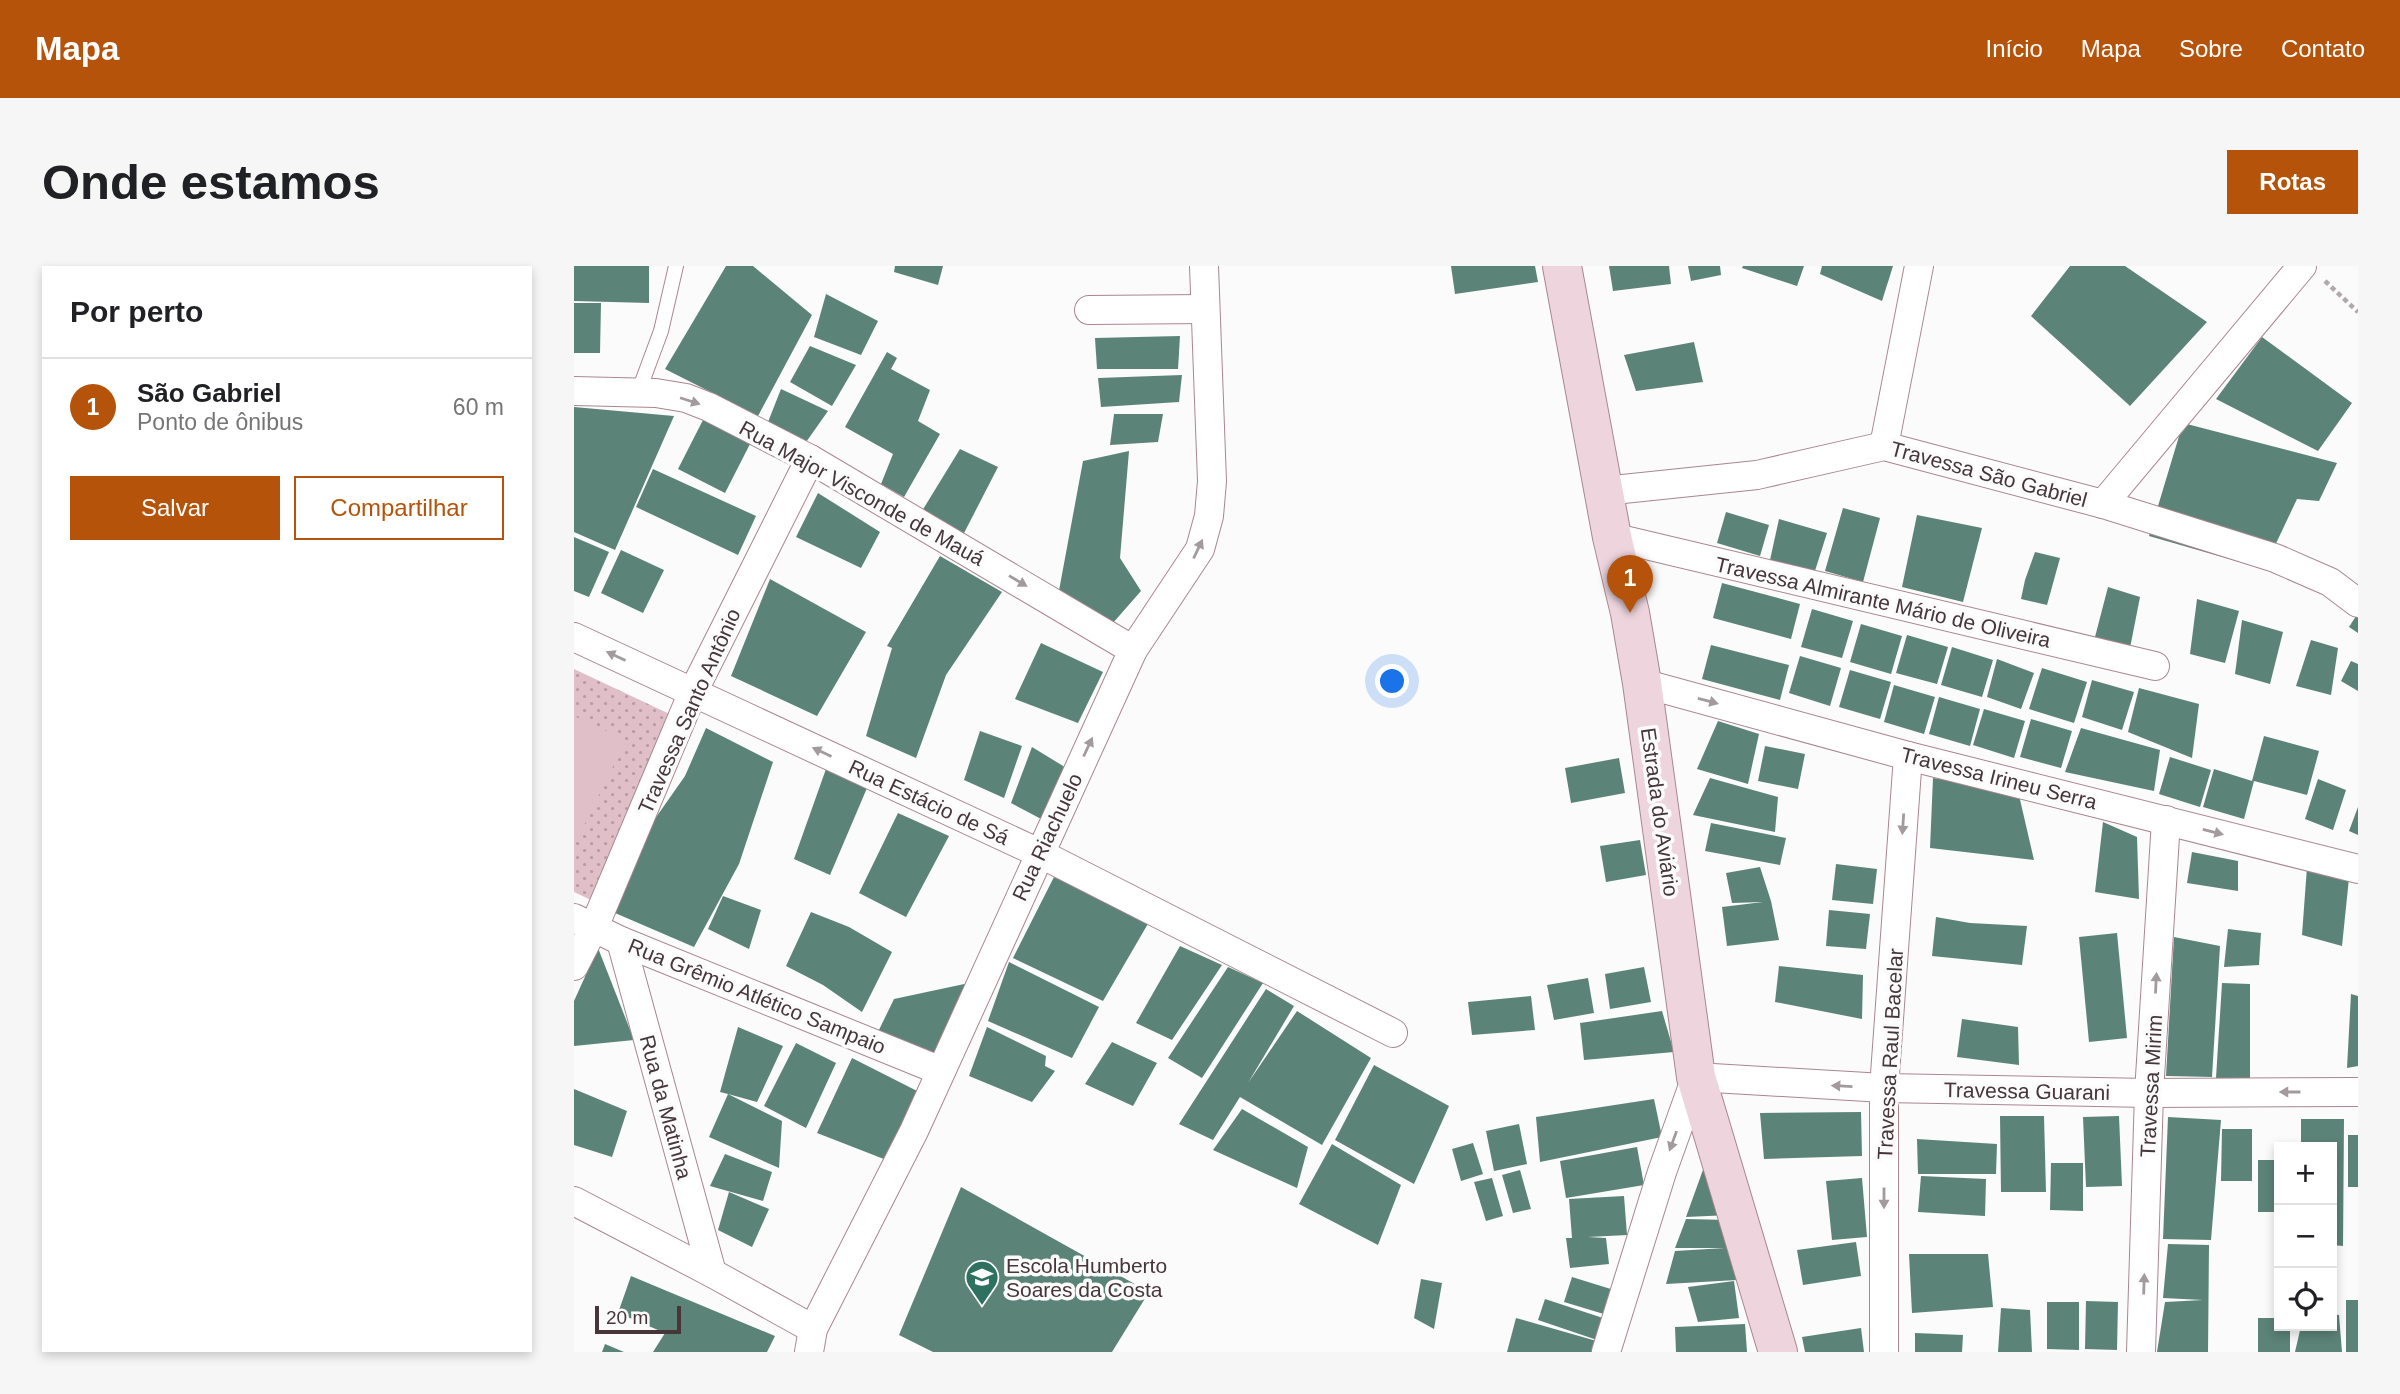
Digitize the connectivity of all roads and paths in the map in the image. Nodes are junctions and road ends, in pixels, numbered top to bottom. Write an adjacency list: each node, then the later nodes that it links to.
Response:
1 (676, 266): 10 (lane)
2 (1204, 266): 6 (street, Rua Riachuelo)
3 (1562, 266): 13 (street, Estrada do Aviário)
4 (1919, 266): 11 (street)
5 (2310, 271): 8 (path); 14 (street)
6 (1205, 309): 7 (street); 18 (street, Rua Riachuelo, one-way to 6)
7 (1088, 310)
8 (2358, 312)
9 (574, 391): 10 (street, Rua Major Visconde de Mauá)
10 (638, 393): 12 (street, Rua Major Visconde de Mauá, one-way to 12)
11 (1884, 446): 13 (street, Travessa São Gabriel); 14 (street, Travessa São Gabriel)
12 (810, 459): 18 (street, Rua Major Visconde de Mauá, one-way to 18); 21 (street, Travessa Santo Antônio)
13 (1604, 491): 15 (street, Estrada do Aviário)
14 (2103, 504): 16 (street, Travessa São Gabriel)
15 (1612, 537): 19 (street, Travessa Almirante Mário de Oliveira); 20 (street, Estrada do Aviário)
16 (2358, 603)
17 (574, 637): 21 (street, Rua Estácio de Sá, one-way to 17)
18 (1133, 650): 24 (street, Rua Riachuelo, one-way to 18)
19 (2155, 666)
20 (1642, 683): 22 (street, Travessa Irineu Serra, one-way to 22); 31 (street, Estrada do Aviário)
21 (693, 692): 24 (street, Rua Estácio de Sá, one-way to 21); 26 (street, Travessa Santo Antônio)
22 (1908, 756): 23 (street, Travessa Irineu Serra); 32 (street, Travessa Raul Bacelar, one-way to 32)
23 (2166, 820): 25 (street, Travessa Irineu Serra, one-way to 25); 34 (street, Travessa Mirim, one-way to 23)
24 (1040, 853): 29 (street, Rua Estácio de Sá); 30 (street, Rua Riachuelo)
25 (2358, 869)
26 (584, 923): 27 (street, Rua Grêmio Atlético Sampaio); 28 (street, Travessa Santo Antônio)
27 (621, 941): 30 (street, Rua Grêmio Atlético Sampaio); 36 (street, Rua da Matinha)
28 (574, 966)
29 (1393, 1033)
30 (941, 1071): 37 (street, Rua Riachuelo)
31 (1696, 1077): 32 (street, Travessa Guarani, one-way to 31); 38 (street, one-way to 38); 39 (street, Estrada do Aviário)
32 (1884, 1088): 34 (street, Travessa Guarani); 40 (street, Travessa Raul Bacelar, one-way to 40)
33 (2358, 1091): 34 (street, Travessa Guarani, one-way to 34)
34 (2149, 1093): 41 (street, Travessa Mirim, one-way to 34)
35 (574, 1201): 36 (street)
36 (712, 1273): 37 (street)
37 (811, 1340)
38 (1606, 1352)
39 (1778, 1352)
40 (1884, 1352)
41 (2141, 1352)

